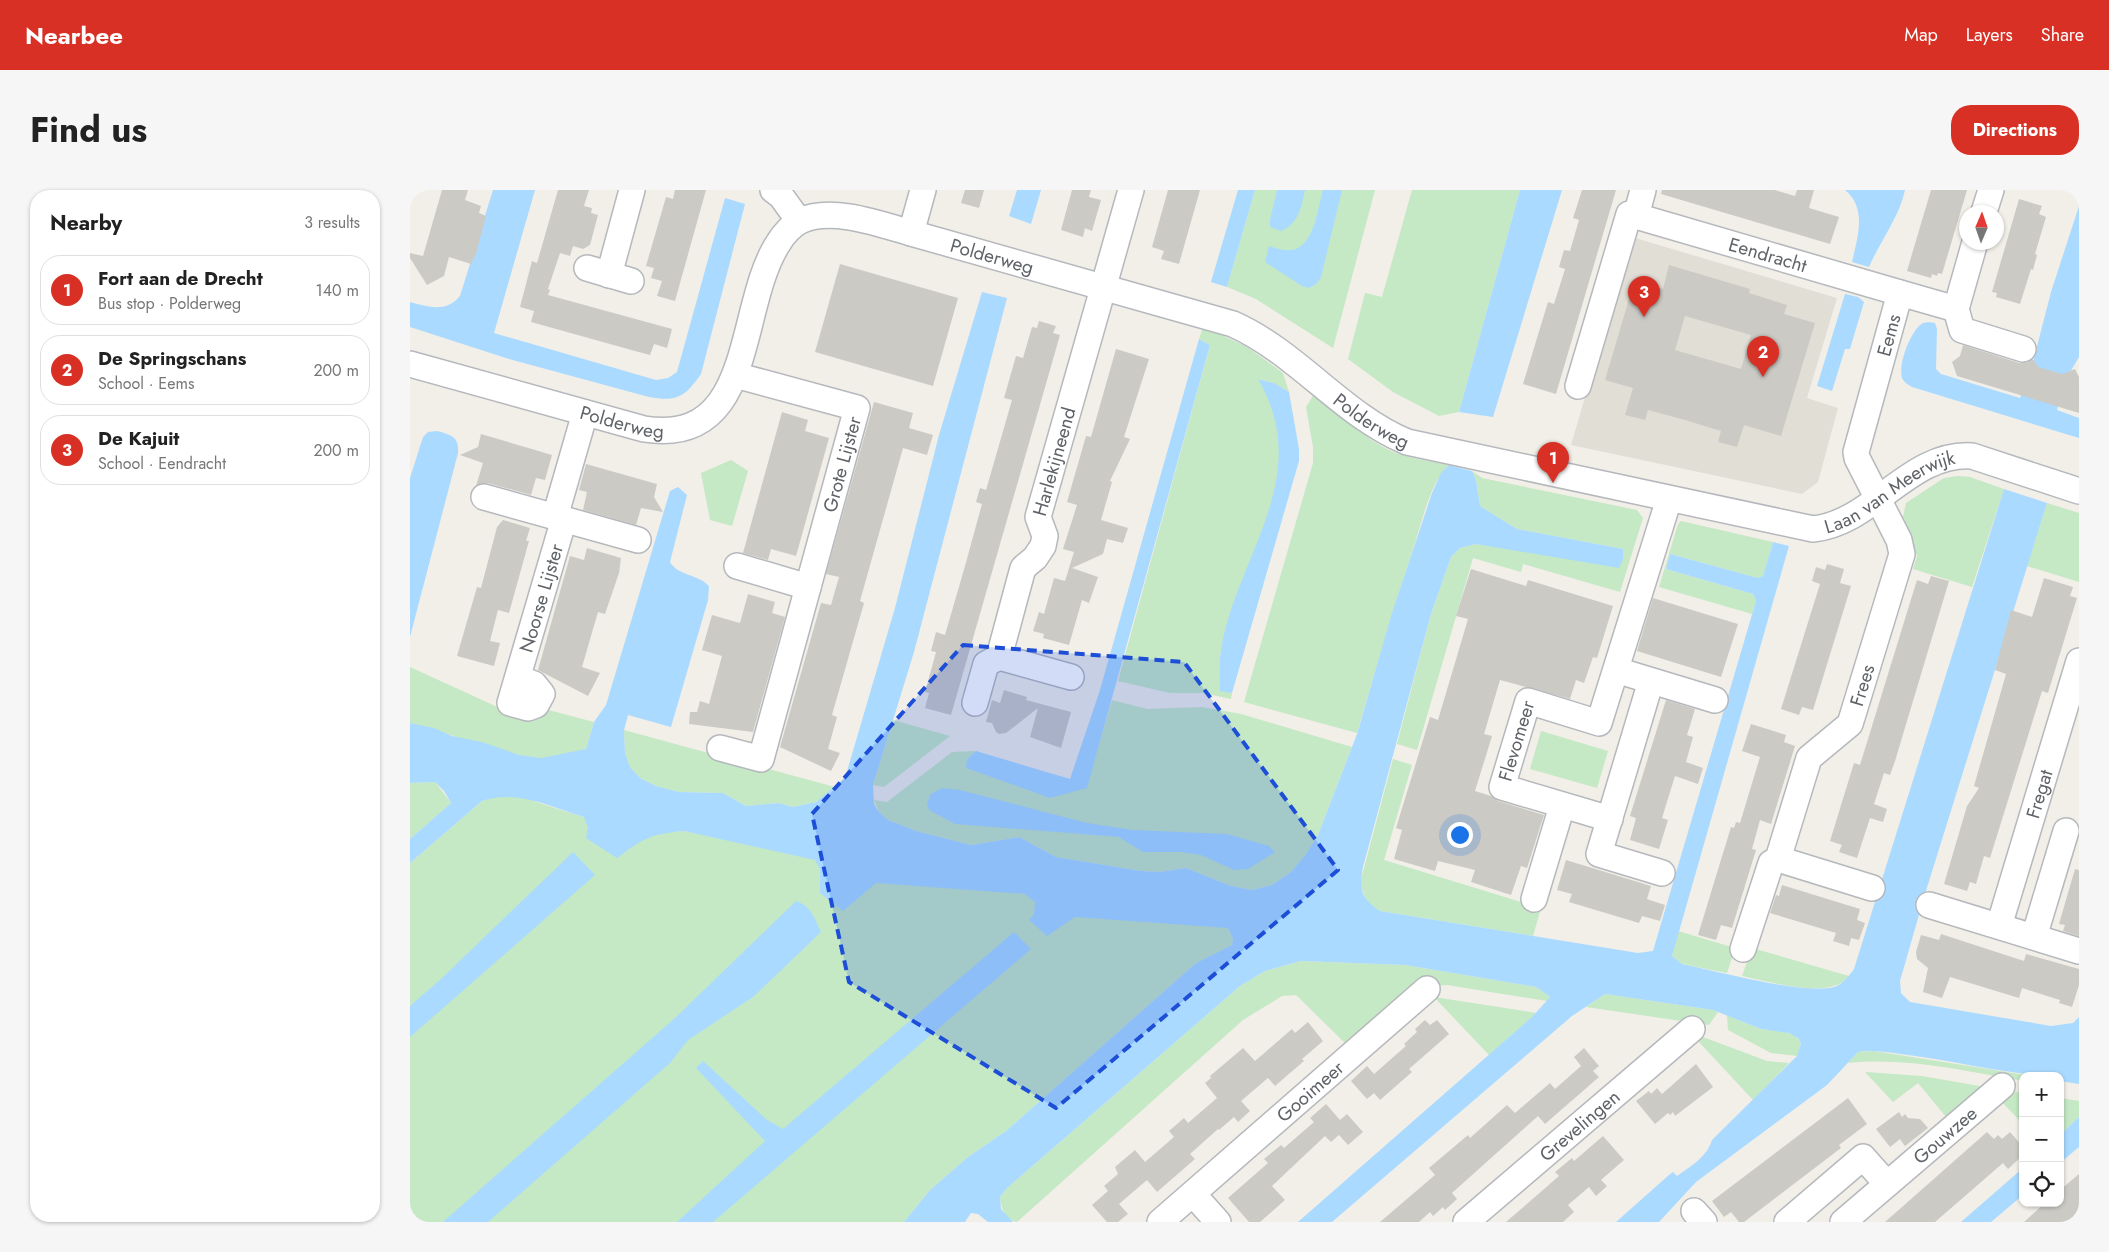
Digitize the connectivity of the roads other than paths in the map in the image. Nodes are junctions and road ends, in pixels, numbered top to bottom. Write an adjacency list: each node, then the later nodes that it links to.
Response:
1 (632, 190): 12 (street)
2 (773, 190): 9 (street)
3 (923, 190): 10 (street)
4 (1132, 190): 13 (street)
5 (1643, 190): 8 (street)
6 (1991, 190): 7 (street)
7 (1986, 205)
8 (1636, 216): 14 (street, Eendracht); 19 (street)
9 (799, 221): 10 (street, Polderweg); 18 (street, Polderweg)
10 (911, 233): 13 (street, Polderweg)
11 (1974, 250): 15 (street)
12 (609, 275)
13 (1104, 287): 24 (street, Polderweg); 29 (street, Harlekijneend)
14 (1900, 293): 15 (street, Eems); 23 (street, Eems)
15 (1956, 309): 16 (street)
16 (2023, 349)
17 (410, 364): 20 (street, Polderweg)
18 (735, 375): 20 (street, Polderweg); 28 (street, Grote Lijster)
19 (1578, 386)
20 (585, 413): 25 (street, Noorse Lijster)
21 (2079, 491): 23 (street, Laan van Meerwijk)
22 (484, 497): 25 (street, Noorse Lijster)
23 (1878, 498): 24 (street, Laan van Meerwijk); 41 (street, Frees)
24 (1669, 499): 31 (street, Flevomeer)
25 (559, 518): 26 (street, Noorse Lijster); 33 (street, Noorse Lijster)
26 (638, 540)
27 (737, 566): 28 (street)
28 (808, 586): 37 (street, Grote Lijster)
29 (999, 657): 32 (street); 36 (street, Harlekijneend)
30 (2079, 661): 46 (street, Fregat)
31 (1616, 670): 34 (street); 38 (street, Flevomeer)
32 (1071, 677)
33 (518, 678)
34 (1651, 681): 35 (street); 39 (street)
35 (1715, 700)
36 (975, 703)
37 (720, 748)
38 (1562, 806): 39 (street, Flevomeer); 44 (street)
39 (1610, 819): 42 (street)
40 (2066, 831): 47 (street, Fregat)
41 (1778, 859): 43 (street); 48 (street, Frees)
42 (1662, 872)
43 (1872, 888)
44 (1534, 900)
45 (1929, 906): 46 (street)
46 (1998, 926): 47 (street)
47 (2034, 937): 49 (street)
48 (1743, 949)
49 (2079, 951)
50 (1428, 989): 54 (street, Gooimeer)
51 (1692, 1029): 57 (street, Grevelingen)
52 (2002, 1086): 53 (street, Gouwzee)
53 (1887, 1184): 58 (street); 59 (street, Gouwzee)
54 (1193, 1194): 55 (street, Gooimeer); 56 (street)
55 (1160, 1222)
56 (1218, 1222)
57 (1466, 1222)
58 (1787, 1222)
59 (1842, 1222)

